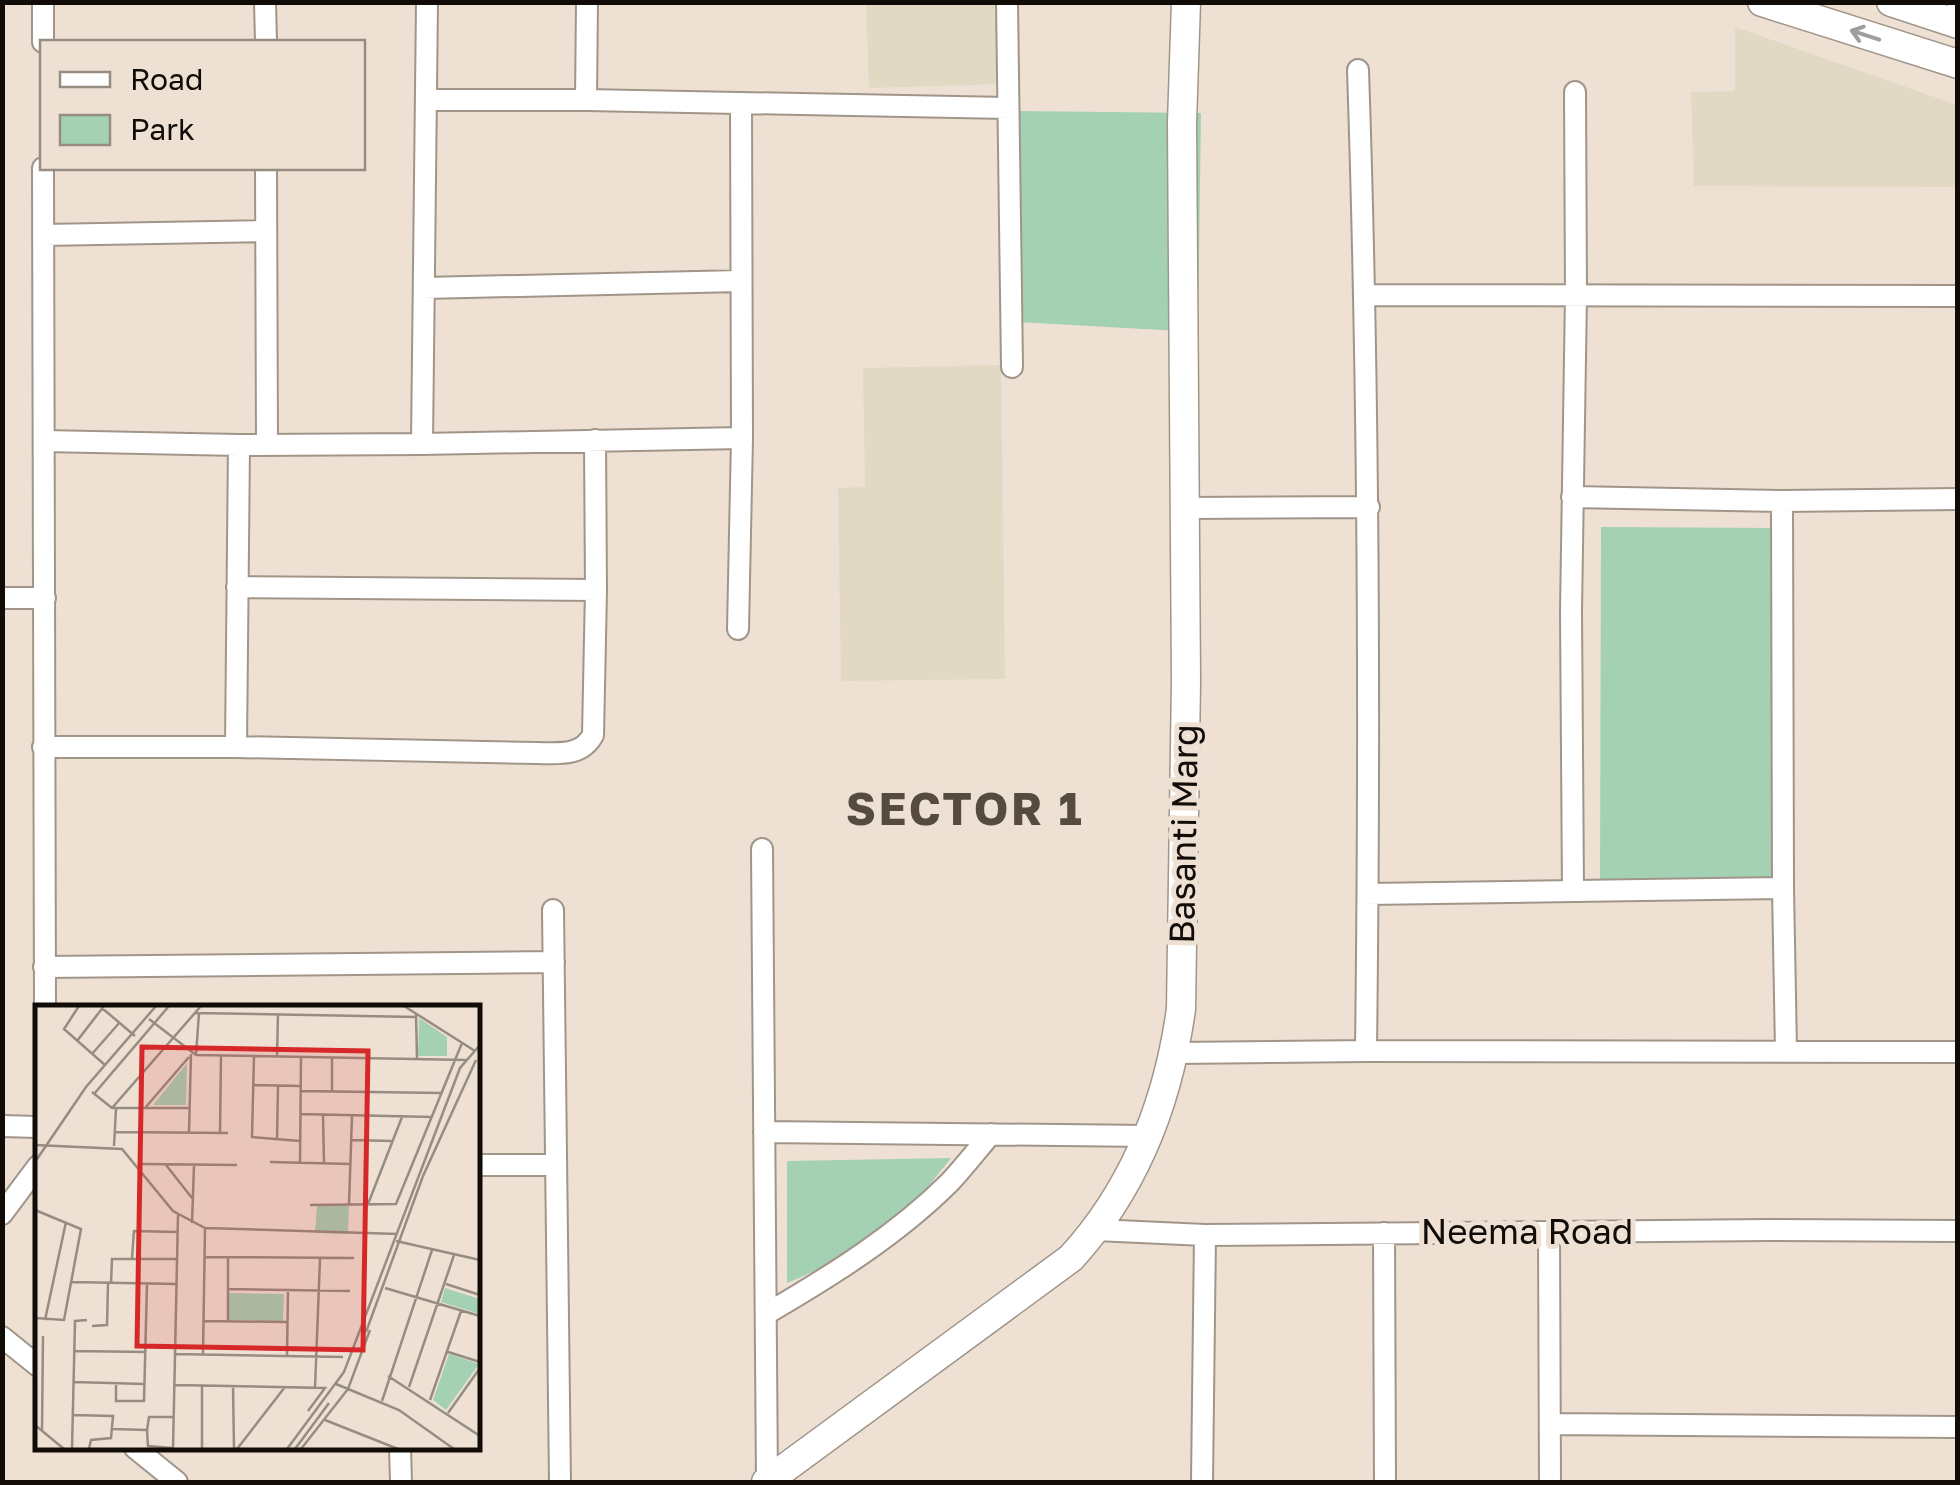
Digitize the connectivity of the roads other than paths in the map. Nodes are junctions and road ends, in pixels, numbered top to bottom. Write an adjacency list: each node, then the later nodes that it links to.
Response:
1 (43, 2): 10 (street)
2 (266, 2): 11 (street)
3 (427, 2): 15 (street)
4 (587, 2): 16 (street)
5 (1006, 2): 18 (street)
6 (1186, 2): 39 (street, Basanti Marg)
7 (1762, 2): 12 (street, one-way to 7)
8 (1892, 2): 9 (street)
9 (1958, 24)
10 (43, 40)
11 (266, 40)
12 (1958, 64)
13 (1358, 70): 26 (street)
14 (1575, 92): 25 (street)
15 (427, 100): 16 (street); 24 (street)
16 (586, 100): 17 (street)
17 (741, 104): 18 (street); 23 (street)
18 (1007, 108): 28 (street)
19 (43, 170): 22 (street)
20 (266, 170): 21 (street)
21 (266, 231): 22 (street); 34 (street)
22 (43, 236): 31 (street)
23 (740, 282): 24 (street); 29 (street)
24 (424, 288): 32 (street)
25 (1576, 294): 26 (street); 27 (street); 35 (street)
26 (1366, 295): 38 (street)
27 (1958, 296)
28 (1012, 368)
29 (742, 438): 30 (street); 44 (street)
30 (596, 440): 32 (street); 41 (street)
31 (44, 442): 33 (street); 43 (street)
32 (422, 444): 34 (street)
33 (238, 445): 34 (street); 40 (street)
34 (267, 445)
35 (1572, 497): 37 (street); 49 (street)
36 (1958, 499): 37 (street)
37 (1782, 501): 48 (street)
38 (1368, 507): 39 (street); 50 (street)
39 (1186, 508): 58 (street, Basanti Marg)
40 (237, 587): 41 (street); 46 (street)
41 (596, 590): 46 (street)
42 (2, 598): 43 (street)
43 (45, 598): 45 (street)
44 (738, 629)
45 (43, 747): 46 (street); 53 (street)
46 (236, 747)
47 (762, 850): 61 (street)
48 (1783, 888): 49 (street); 56 (street)
49 (1573, 891): 50 (street)
50 (1368, 894): 55 (street)
51 (553, 910): 52 (street)
52 (554, 962): 53 (street); 65 (street)
53 (44, 967): 54 (street)
54 (45, 1005)
55 (1366, 1051): 56 (street); 58 (street)
56 (1786, 1051): 57 (street)
57 (1958, 1052)
58 (1175, 1053): 63 (street, Basanti Marg)
59 (2, 1126): 60 (street)
60 (35, 1127)
61 (764, 1132): 62 (street); 73 (street)
62 (991, 1134): 63 (street); 73 (street)
63 (1148, 1136): 68 (street, Basanti Marg)
64 (480, 1165): 65 (street)
65 (554, 1166): 80 (street)
66 (35, 1170): 67 (street)
67 (2, 1214)
68 (1096, 1230): 72 (street, Neema Road); 81 (street, Basanti Marg)
69 (1958, 1231): 71 (street, Neema Road)
70 (1384, 1233): 71 (street, Neema Road); 72 (street, Neema Road); 83 (street)
71 (1549, 1234): 76 (street)
72 (1205, 1235): 82 (street)
73 (766, 1314): 81 (street)
74 (2, 1337): 75 (street)
75 (35, 1364)
76 (1551, 1424): 77 (street); 84 (street)
77 (1958, 1426)
78 (138, 1450): 79 (street)
79 (178, 1482)
80 (560, 1482)
81 (766, 1482)
82 (1202, 1482)
83 (1385, 1482)
84 (1550, 1482)

